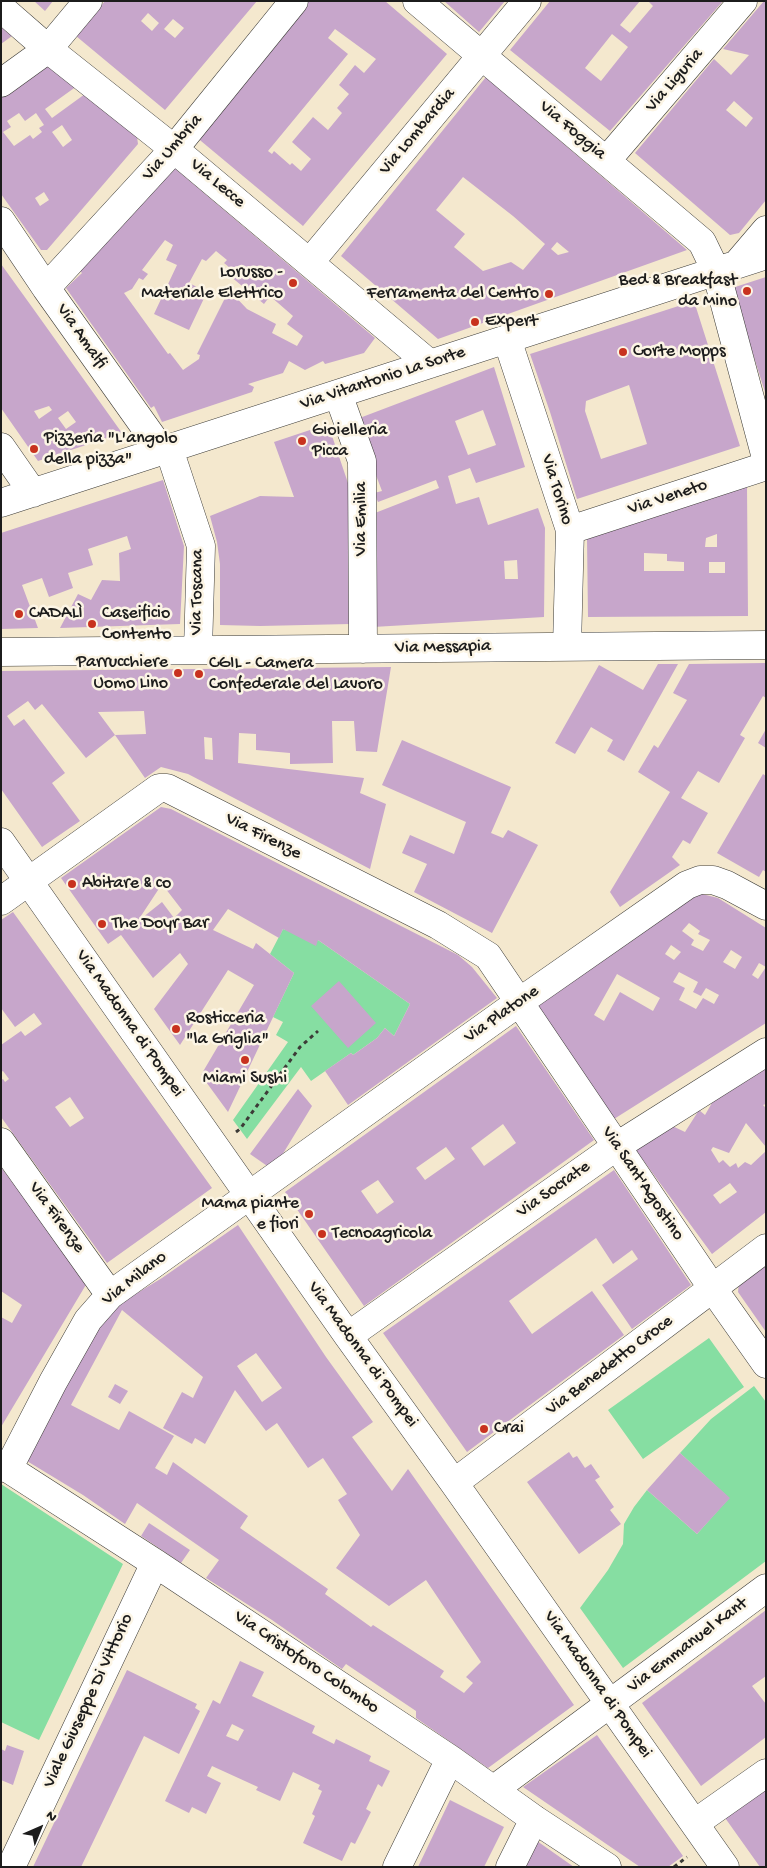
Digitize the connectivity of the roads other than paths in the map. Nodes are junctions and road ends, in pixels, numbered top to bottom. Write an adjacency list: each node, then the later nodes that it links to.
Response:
1 (88, 1): 7 (street)
2 (294, 1): 10 (street, Via Umbria)
3 (417, 1): 8 (street, Via Foggia)
4 (527, 1): 8 (street, Via Lombardia)
5 (743, 1): 11 (street, Via Liguria)
6 (1, 8): 7 (street, Via Lecce)
7 (48, 49): 9 (street); 10 (street, Via Lecce)
8 (482, 56): 11 (street, Via Foggia); 15 (street, Via Lombardia)
9 (1, 82)
10 (174, 149): 15 (street, Via Lecce); 17 (street, Via Umbria)
11 (607, 160): 16 (street, Via Foggia)
12 (1, 221): 17 (street, Via Amalfi)
13 (766, 230): 16 (street)
14 (766, 255): 16 (street, Via Vitantonio La Sorte)
15 (310, 262): 19 (street, Via Lecce)
16 (727, 267): 18 (street, Via Vitantonio La Sorte); 23 (street, Via Foggia)
17 (46, 288): 22 (street, Via Amalfi)
18 (508, 338): 19 (street, Via Vitantonio La Sorte); 27 (street, Via Torino)
19 (430, 364): 20 (street, Via Vitantonio La Sorte)
20 (338, 394): 22 (street, Via Vitantonio La Sorte); 30 (street, Via Emilia)
21 (1, 447): 25 (street)
22 (165, 450): 25 (street, Via Vitantonio La Sorte); 31 (street, Via Toscana)
23 (766, 458)
24 (766, 466): 27 (street, Via Veneto)
25 (33, 493): 26 (street, Via Vitantonio La Sorte)
26 (1, 503)
27 (570, 530): 29 (street, Via Torino)
28 (766, 645): 29 (street, Via Messapia)
29 (567, 647): 30 (street, Via Messapia)
30 (363, 649): 31 (street, Via Messapia)
31 (198, 650): 32 (street, Via Messapia)
32 (1, 652)
33 (1, 842): 34 (street, Via Madonna di Pompei)
34 (29, 881): 35 (street, Via Firenze); 37 (street, Via Firenze); 41 (street, Via Madonna di Pompei)
35 (1, 901)
36 (766, 906): 37 (street, Via Platone)
37 (518, 1003): 40 (street, Via Sant'Agostino); 41 (street, Via Platone)
38 (766, 1052): 40 (street, Via Socrate)
39 (1, 1142): 44 (street, Via Firenze)
40 (617, 1146): 43 (street, Via Sant'Agostino); 45 (street, Via Socrate)
41 (249, 1195): 44 (street, Via Milano); 45 (street, Via Madonna di Pompei)
42 (766, 1248): 43 (street, Via Benedetto Croce)
43 (713, 1289): 46 (street, Via Sant'Agostino); 48 (street, Via Benedetto Croce)
44 (110, 1295): 47 (street, Via Milano)
45 (348, 1336): 48 (street, Via Madonna di Pompei)
46 (766, 1364)
47 (5, 1467): 49 (street, Via Cristoforo Colombo)
48 (454, 1483): 51 (street, Via Madonna di Pompei)
49 (155, 1563): 52 (street, Via Cristoforo Colombo); 57 (street, Viale Giuseppe Di Vittorio)
50 (766, 1588): 51 (street, Via Emmanuel Kant)
51 (610, 1703): 54 (street, Via Emmanuel Kant); 56 (street, Via Madonna di Pompei)
52 (450, 1759): 54 (street, Via Cristoforo Colombo); 58 (street)
53 (766, 1773): 56 (street)
54 (493, 1790): 55 (street, Via Cristoforo Colombo)
55 (534, 1818): 59 (street); 60 (street, Via Cristoforo Colombo)
56 (695, 1824): 61 (street, Via Madonna di Pompei)
57 (12, 1867)
58 (397, 1867)
59 (510, 1867)
60 (607, 1867)
61 (725, 1867)

